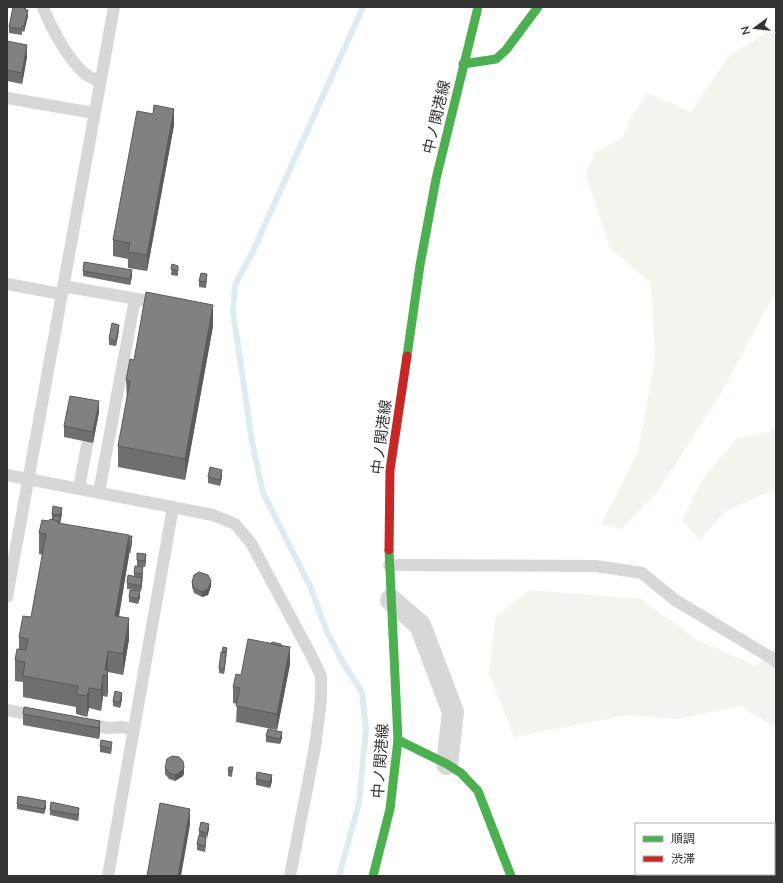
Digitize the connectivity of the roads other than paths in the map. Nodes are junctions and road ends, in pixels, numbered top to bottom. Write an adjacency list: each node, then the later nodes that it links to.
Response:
1 (43, 7): 6 (lane)
2 (114, 7): 6 (lane)
3 (478, 7): 5 (main road, 中ノ関港線)
4 (538, 7): 5 (main road)
5 (463, 64): 19 (main road, 中ノ関港線)
6 (100, 82): 8 (lane)
7 (7, 98): 8 (lane)
8 (94, 113): 10 (lane)
9 (7, 284): 10 (lane)
10 (62, 290): 11 (lane); 15 (lane)
11 (135, 299): 12 (lane); 17 (lane)
12 (174, 305)
13 (88, 446): 16 (lane)
14 (7, 475): 15 (lane)
15 (28, 478): 16 (lane); 20 (lane)
16 (79, 488): 17 (lane)
17 (99, 492): 18 (lane)
18 (173, 507): 26 (lane); 30 (lane)
19 (389, 565): 21 (main road, 中ノ関港線); 22 (lane)
20 (7, 597)
21 (391, 600): 27 (main road, 中ノ関港線); 28 (street)
22 (776, 662)
23 (7, 710): 24 (lane)
24 (54, 718)
25 (78, 723): 26 (lane)
26 (133, 730): 29 (lane)
27 (398, 740): 28 (main road); 31 (main road, 中ノ関港線)
28 (447, 764): 32 (main road)
29 (108, 876)
30 (290, 876)
31 (372, 876)
32 (511, 876)

